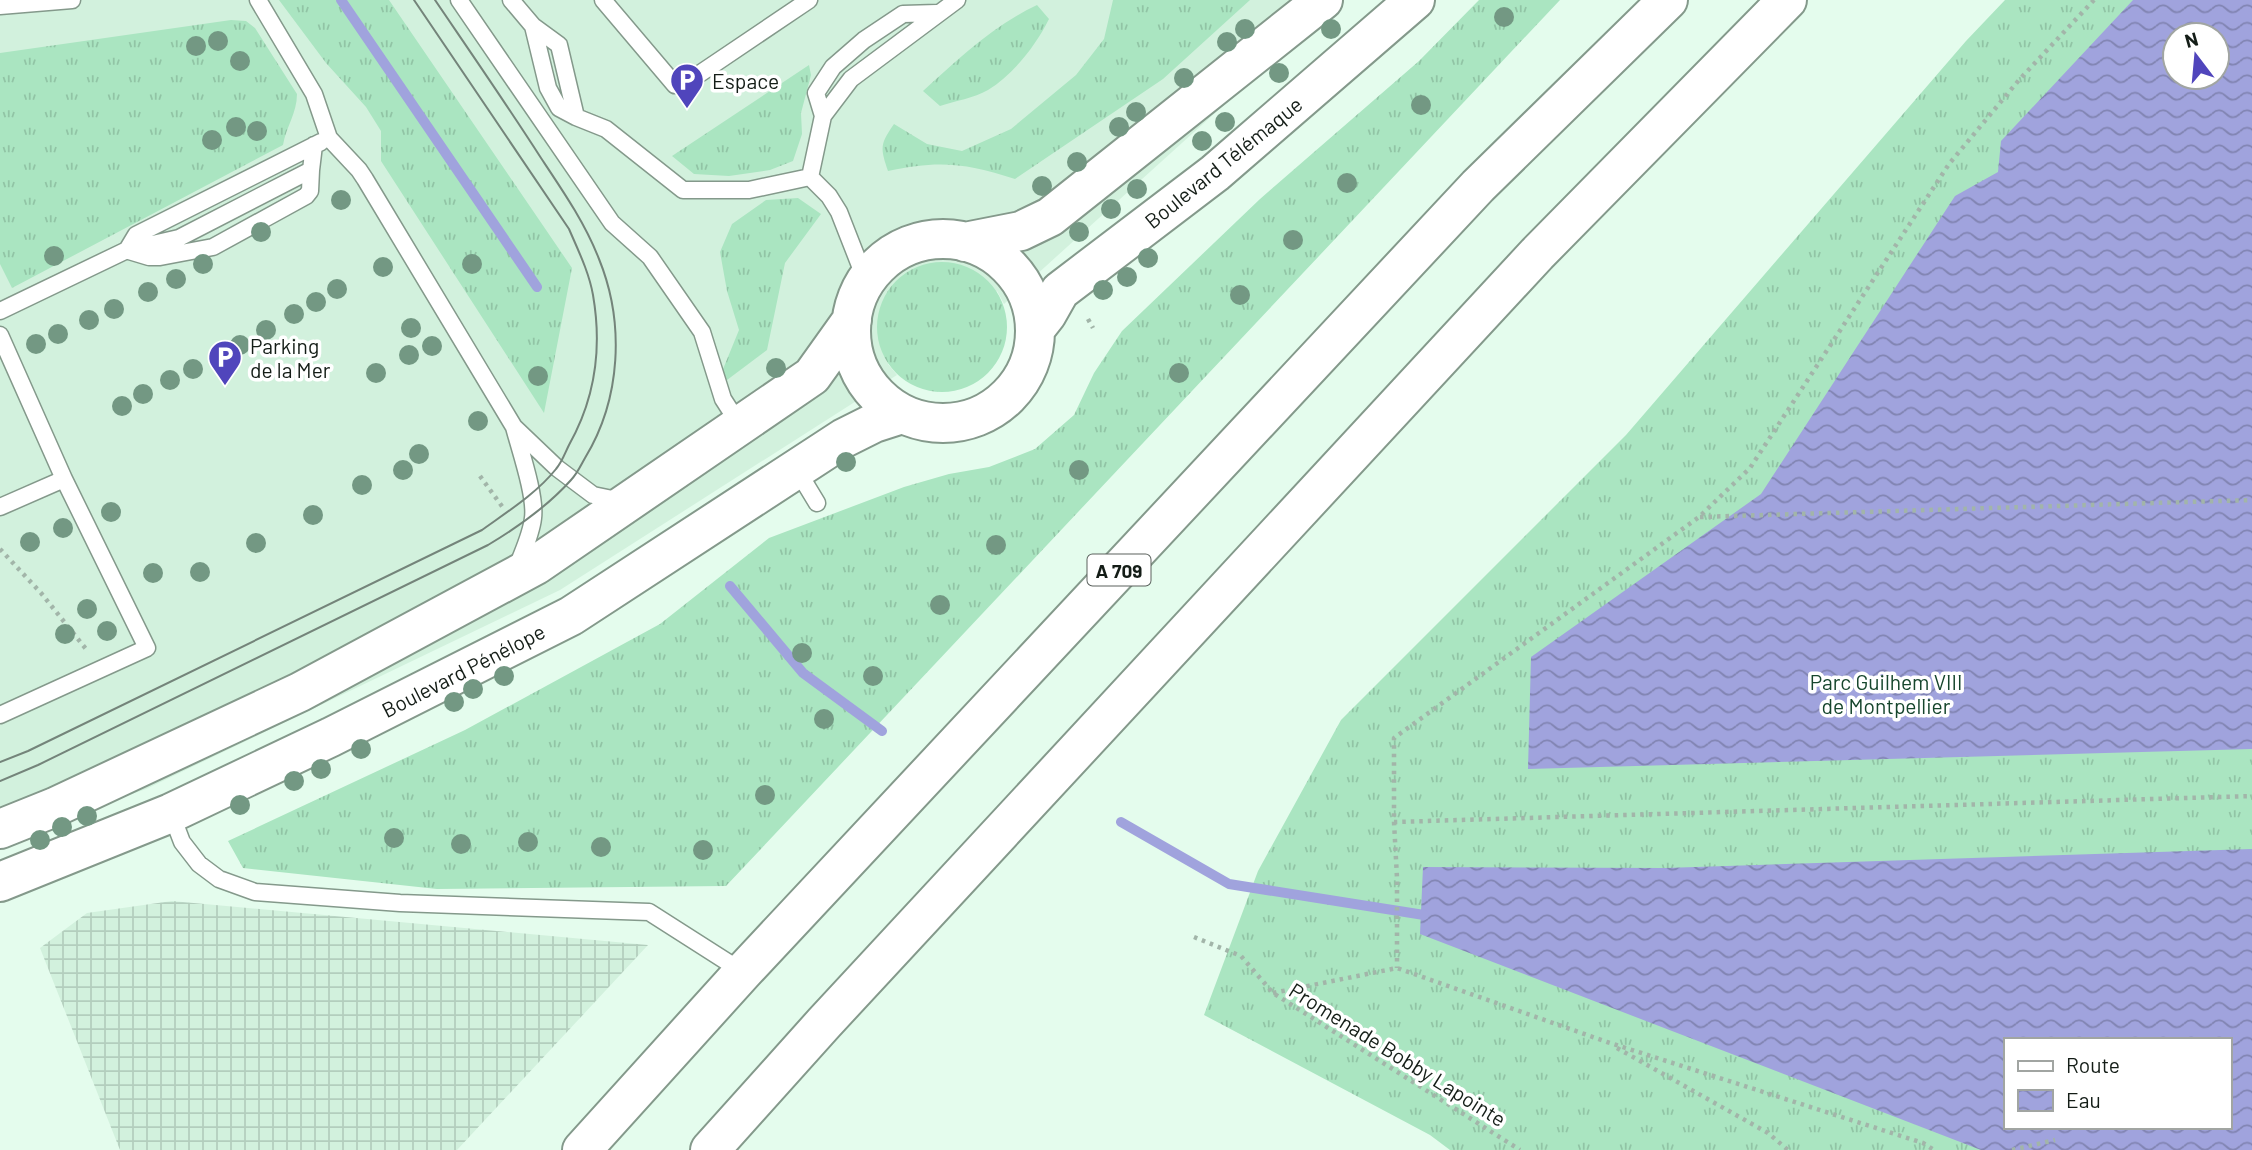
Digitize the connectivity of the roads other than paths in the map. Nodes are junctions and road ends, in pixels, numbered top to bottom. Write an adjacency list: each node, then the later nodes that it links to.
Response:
1 (72, 0): 12 (lane)
2 (258, 0): 15 (lane)
3 (459, 0): 27 (lane)
4 (511, 0): 18 (lane)
5 (603, 0): 6 (lane)
6 (809, 0)
7 (957, 0): 13 (lane)
8 (1323, 0): 19 (main road)
9 (1415, 0): 24 (main road, Boulevard Télémaque)
10 (1668, 0): 39 (main road, A 709)
11 (1787, 0): 41 (main road)
12 (0, 6)
13 (937, 13): 14 (lane); 14 (lane)
14 (823, 116): 18 (lane)
15 (329, 138): 16 (lane); 28 (lane)
16 (314, 145): 17 (lane); 20 (lane)
17 (311, 170): 20 (lane); 20 (lane)
18 (810, 177): 21 (lane)
19 (965, 242): 21 (main road); 24 (main road)
20 (127, 250): 22 (lane)
21 (866, 281): 23 (main road)
22 (0, 311)
23 (852, 320): 26 (main road); 27 (main road)
24 (1036, 328): 26 (main road)
25 (0, 335): 30 (lane)
26 (902, 414): 29 (main road, Boulevard Pénélope)
27 (745, 424): 31 (main road)
28 (514, 427): 31 (lane); 34 (lane)
29 (797, 470): 32 (lane); 36 (main road, Boulevard Pénélope)
30 (64, 479): 33 (lane); 35 (lane)
31 (628, 502): 34 (main road)
32 (817, 503)
33 (0, 508)
34 (512, 579): 37 (main road)
35 (0, 715)
36 (171, 813): 38 (main road, Boulevard Pénélope); 39 (lane)
37 (0, 829)
38 (0, 882)
39 (743, 972): 40 (main road, A 709)
40 (582, 1150)
41 (710, 1150)

